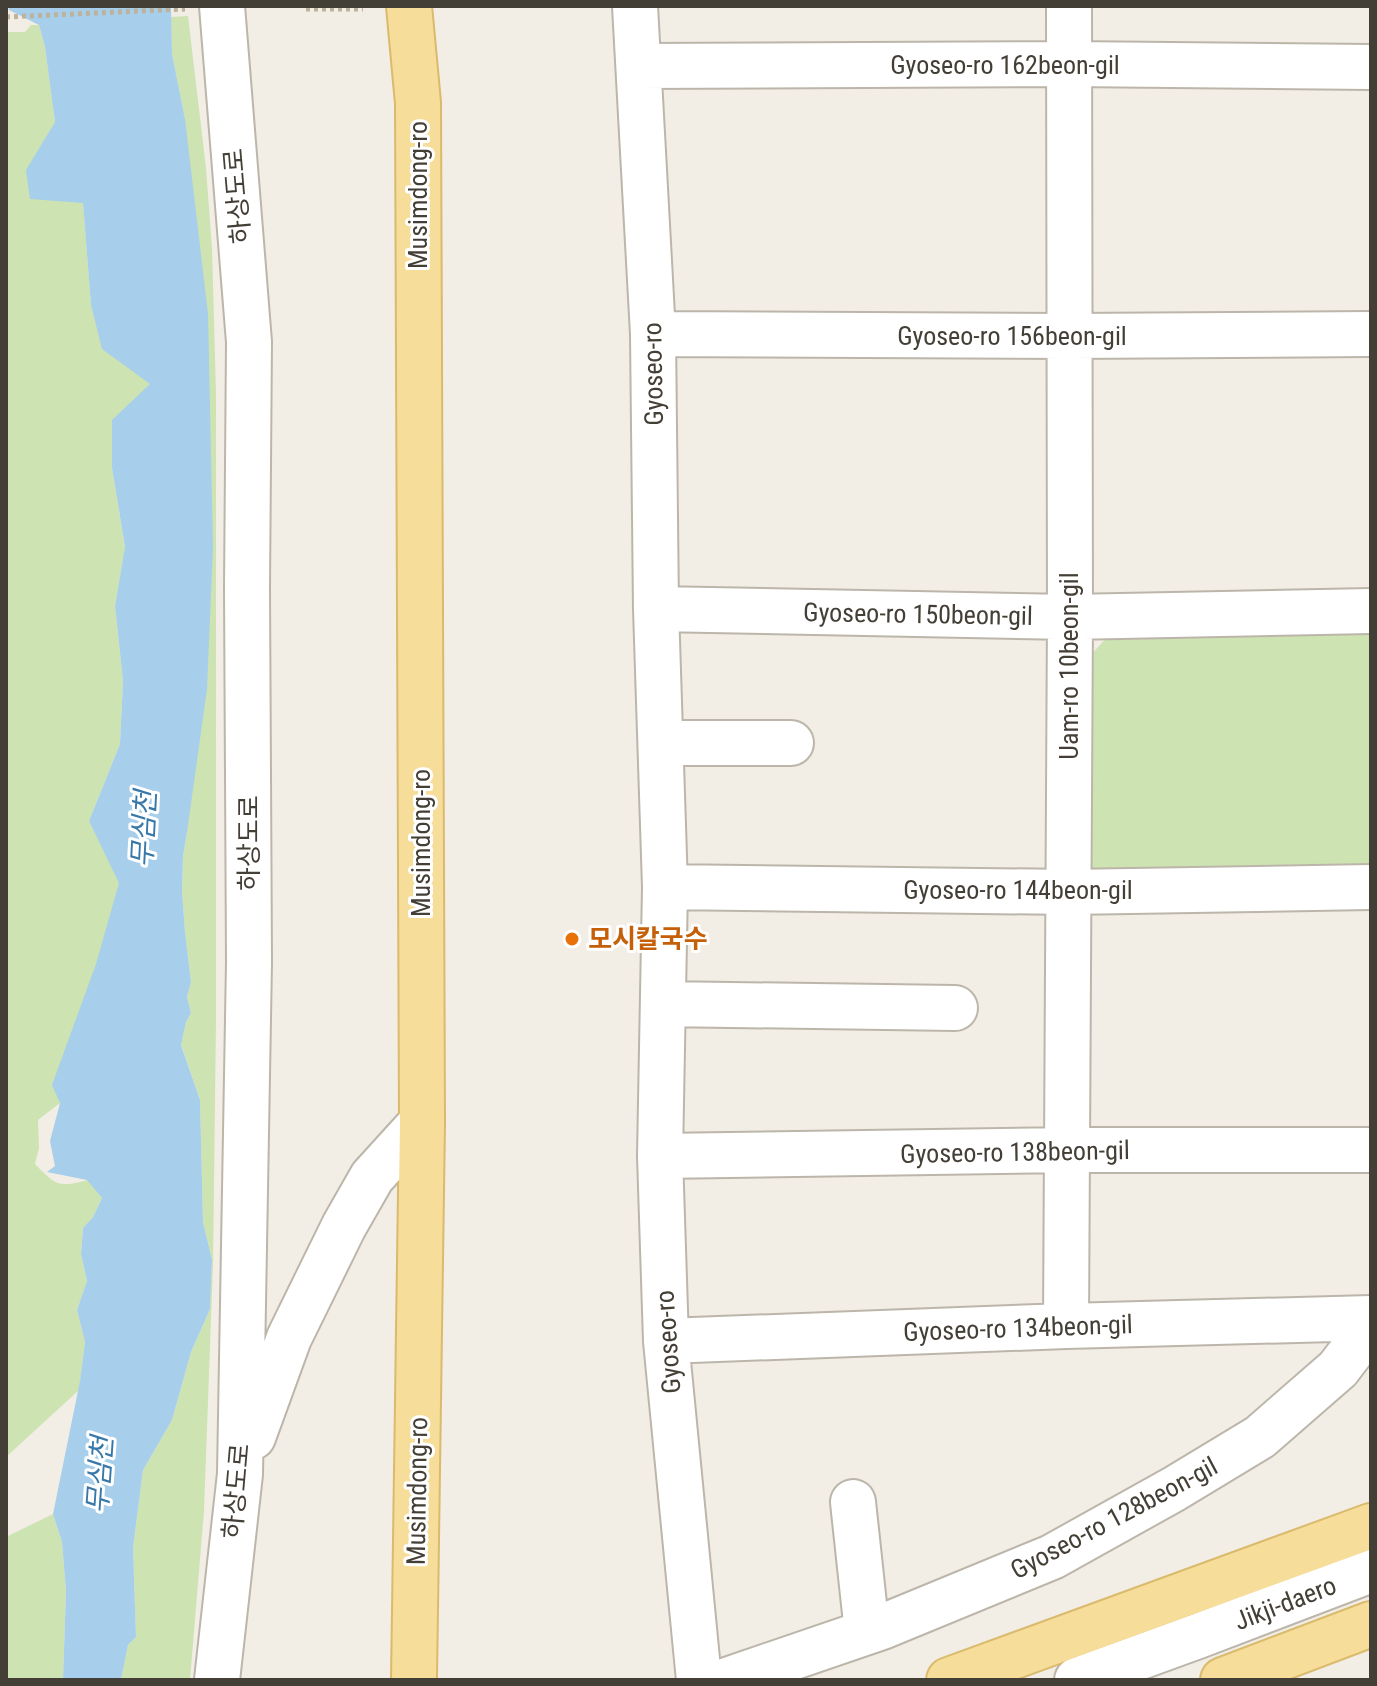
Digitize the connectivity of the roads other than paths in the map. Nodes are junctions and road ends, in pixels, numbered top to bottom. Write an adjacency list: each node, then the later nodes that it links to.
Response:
1 (409, 6): 21 (main road, Musimdong-ro)
2 (635, 6): 6 (street, Gyoseo-ro)
3 (1069, 6): 5 (street, Uam-ro 10beon-gil)
4 (206, 8): 28 (street, 하상도로)
5 (1069, 64): 6 (street, Gyoseo-ro 162beon-gil); 7 (street, Gyoseo-ro 162beon-gil); 10 (street, Uam-ro 10beon-gil)
6 (639, 66): 8 (street, Gyoseo-ro)
7 (1371, 67)
8 (653, 334): 10 (street, Gyoseo-ro 156beon-gil); 11 (street, Gyoseo-ro)
9 (1371, 334): 10 (street, Gyoseo-ro 156beon-gil)
10 (1069, 336): 13 (street, Uam-ro 10beon-gil)
11 (656, 609): 13 (street, Gyoseo-ro 150beon-gil); 14 (street, Gyoseo-ro)
12 (1371, 611): 13 (street, Gyoseo-ro 150beon-gil)
13 (1070, 617): 18 (street, Uam-ro 10beon-gil)
14 (661, 743): 15 (street); 16 (street, Gyoseo-ro)
15 (791, 743)
16 (665, 887): 18 (street, Gyoseo-ro 144beon-gil); 19 (street, Gyoseo-ro)
17 (1371, 887): 18 (street, Gyoseo-ro 144beon-gil)
18 (1068, 892): 22 (street, Uam-ro 10beon-gil)
19 (663, 1004): 20 (street); 24 (street, Gyoseo-ro)
20 (955, 1008)
21 (422, 1122): 28 (street); 35 (main road, Musimdong-ro)
22 (1067, 1150): 23 (street, Gyoseo-ro 138beon-gil); 24 (street, Gyoseo-ro 138beon-gil); 25 (street, Uam-ro 10beon-gil)
23 (1371, 1150)
24 (660, 1156): 26 (street, Gyoseo-ro)
25 (1066, 1326): 26 (street, Gyoseo-ro 134beon-gil); 27 (street, Gyoseo-ro 134beon-gil)
26 (666, 1341): 36 (street, Gyoseo-ro)
27 (1366, 1344): 33 (street, Gyoseo-ro 128beon-gil)
28 (240, 1474): 34 (street, 하상도로)
29 (853, 1502): 33 (street)
30 (1371, 1526): 38 (main road)
31 (1371, 1570): 39 (street, Jikji-daero)
32 (1371, 1624): 40 (main road)
33 (867, 1632): 37 (street, Gyoseo-ro 128beon-gil)
34 (217, 1680)
35 (414, 1680)
36 (699, 1680)
37 (727, 1680)
38 (949, 1680)
39 (1077, 1680)
40 (1223, 1680)

